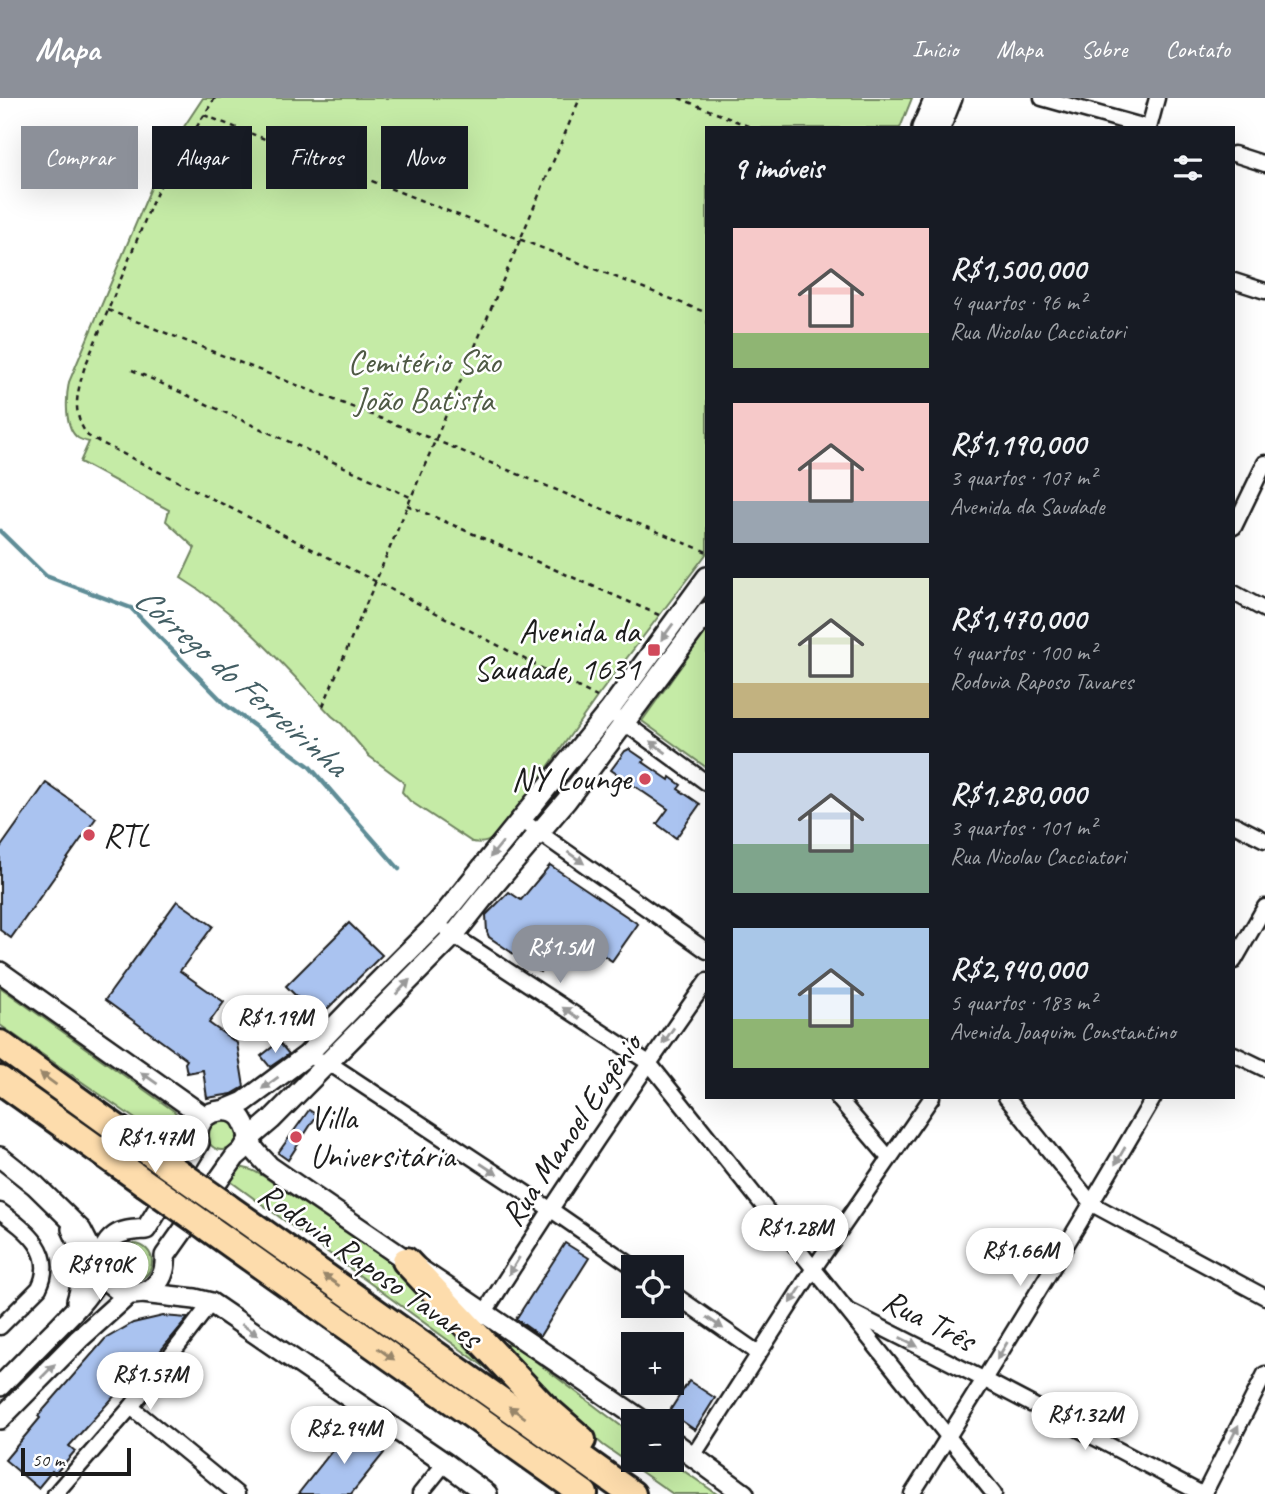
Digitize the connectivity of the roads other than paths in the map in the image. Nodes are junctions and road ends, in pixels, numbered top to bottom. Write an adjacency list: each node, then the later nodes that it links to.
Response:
1 (934, 98): 5 (street)
2 (953, 98): 6 (street)
3 (1042, 98): 7 (street)
4 (1157, 98): 8 (street)
5 (923, 126)
6 (941, 126)
7 (1142, 126)
8 (1150, 126)
9 (1235, 154): 10 (street)
10 (1265, 164)
11 (1235, 281): 12 (street)
12 (1265, 290)
13 (1265, 463): 14 (street)
14 (1235, 525)
15 (705, 581): 19 (street, one-way to 19)
16 (1235, 594): 17 (street)
17 (1265, 610)
18 (705, 614): 19 (street)
19 (610, 710): 20 (street, one-way to 19); 21 (street); 23 (street)
20 (705, 781)
21 (520, 819): 23 (street); 26 (street, one-way to 26)
22 (1235, 825): 24 (street)
23 (540, 832): 27 (street); 28 (street, one-way to 28)
24 (1265, 840)
25 (1265, 907): 29 (street)
26 (437, 923): 27 (street); 32 (street)
27 (453, 936): 33 (street, one-way to 27); 38 (street, one-way to 27)
28 (705, 950)
29 (1235, 959)
30 (0, 972): 46 (street, one-way to 30)
31 (705, 984): 38 (street, Rua Manoel Eugênio, one-way to 38)
32 (363, 997): 33 (street); 36 (street)
33 (382, 1008): 37 (street)
34 (0, 1044): 84 (highway, Rodovia Raposo Tavares, one-way to 34, bridge)
35 (1235, 1054): 39 (street)
36 (306, 1056): 37 (street); 45 (street, one-way to 45)
37 (328, 1063): 47 (street); 51 (street, one-way to 51)
38 (649, 1063): 51 (street, Rua Manoel Eugênio); 56 (street)
39 (1265, 1069)
40 (0, 1080): 77 (highway, Rodovia Raposo Tavares, one-way to 77, bridge)
41 (839, 1099): 48 (street)
42 (931, 1099): 48 (street)
43 (1008, 1099): 50 (street)
44 (1153, 1099): 50 (street, one-way to 50)
45 (225, 1110): 46 (street); 47 (street)
46 (205, 1117): 57 (street)
47 (250, 1138): 55 (street); 58 (street)
48 (889, 1158): 56 (street)
49 (5, 1160): 53 (street)
50 (1092, 1204): 59 (street); 68 (street, one-way to 68)
51 (550, 1209): 54 (street); 64 (street, Rua Manoel Eugênio, one-way to 64)
52 (0, 1211): 65 (street)
53 (67, 1215): 57 (street); 62 (street)
54 (621, 1258)
55 (406, 1261): 64 (street); 85 (highway)
56 (814, 1268): 63 (street); 66 (street, one-way to 66)
57 (103, 1271): 58 (street); 62 (street)
58 (136, 1293): 61 (street); 72 (street, one-way to 58)
59 (1265, 1297)
60 (684, 1301): 66 (street, one-way to 66)
61 (211, 1303): 70 (street); 76 (street, one-way to 76)
62 (76, 1309): 69 (street)
63 (848, 1311): 68 (street, Rua Três, one-way to 68); 73 (street)
64 (485, 1312): 71 (street)
65 (0, 1326)
66 (758, 1353): 75 (street)
67 (1265, 1374): 89 (street, one-way to 67)
68 (985, 1380): 73 (street); 89 (street, Rua Três)
69 (0, 1386)
70 (131, 1407): 78 (street); 79 (street)
71 (626, 1409)
72 (0, 1419)
73 (948, 1437): 87 (street); 88 (street)
74 (684, 1450): 75 (street)
75 (693, 1456): 86 (street)
76 (445, 1463): 80 (street); 81 (street)
77 (548, 1469): 82 (highway); 83 (highway, Rodovia Raposo Tavares)
78 (233, 1493)
79 (55, 1494)
80 (420, 1494)
81 (488, 1494)
82 (577, 1494)
83 (584, 1494)
84 (632, 1494)
85 (644, 1494)
86 (744, 1494)
87 (912, 1494)
88 (994, 1494)
89 (1203, 1494)

